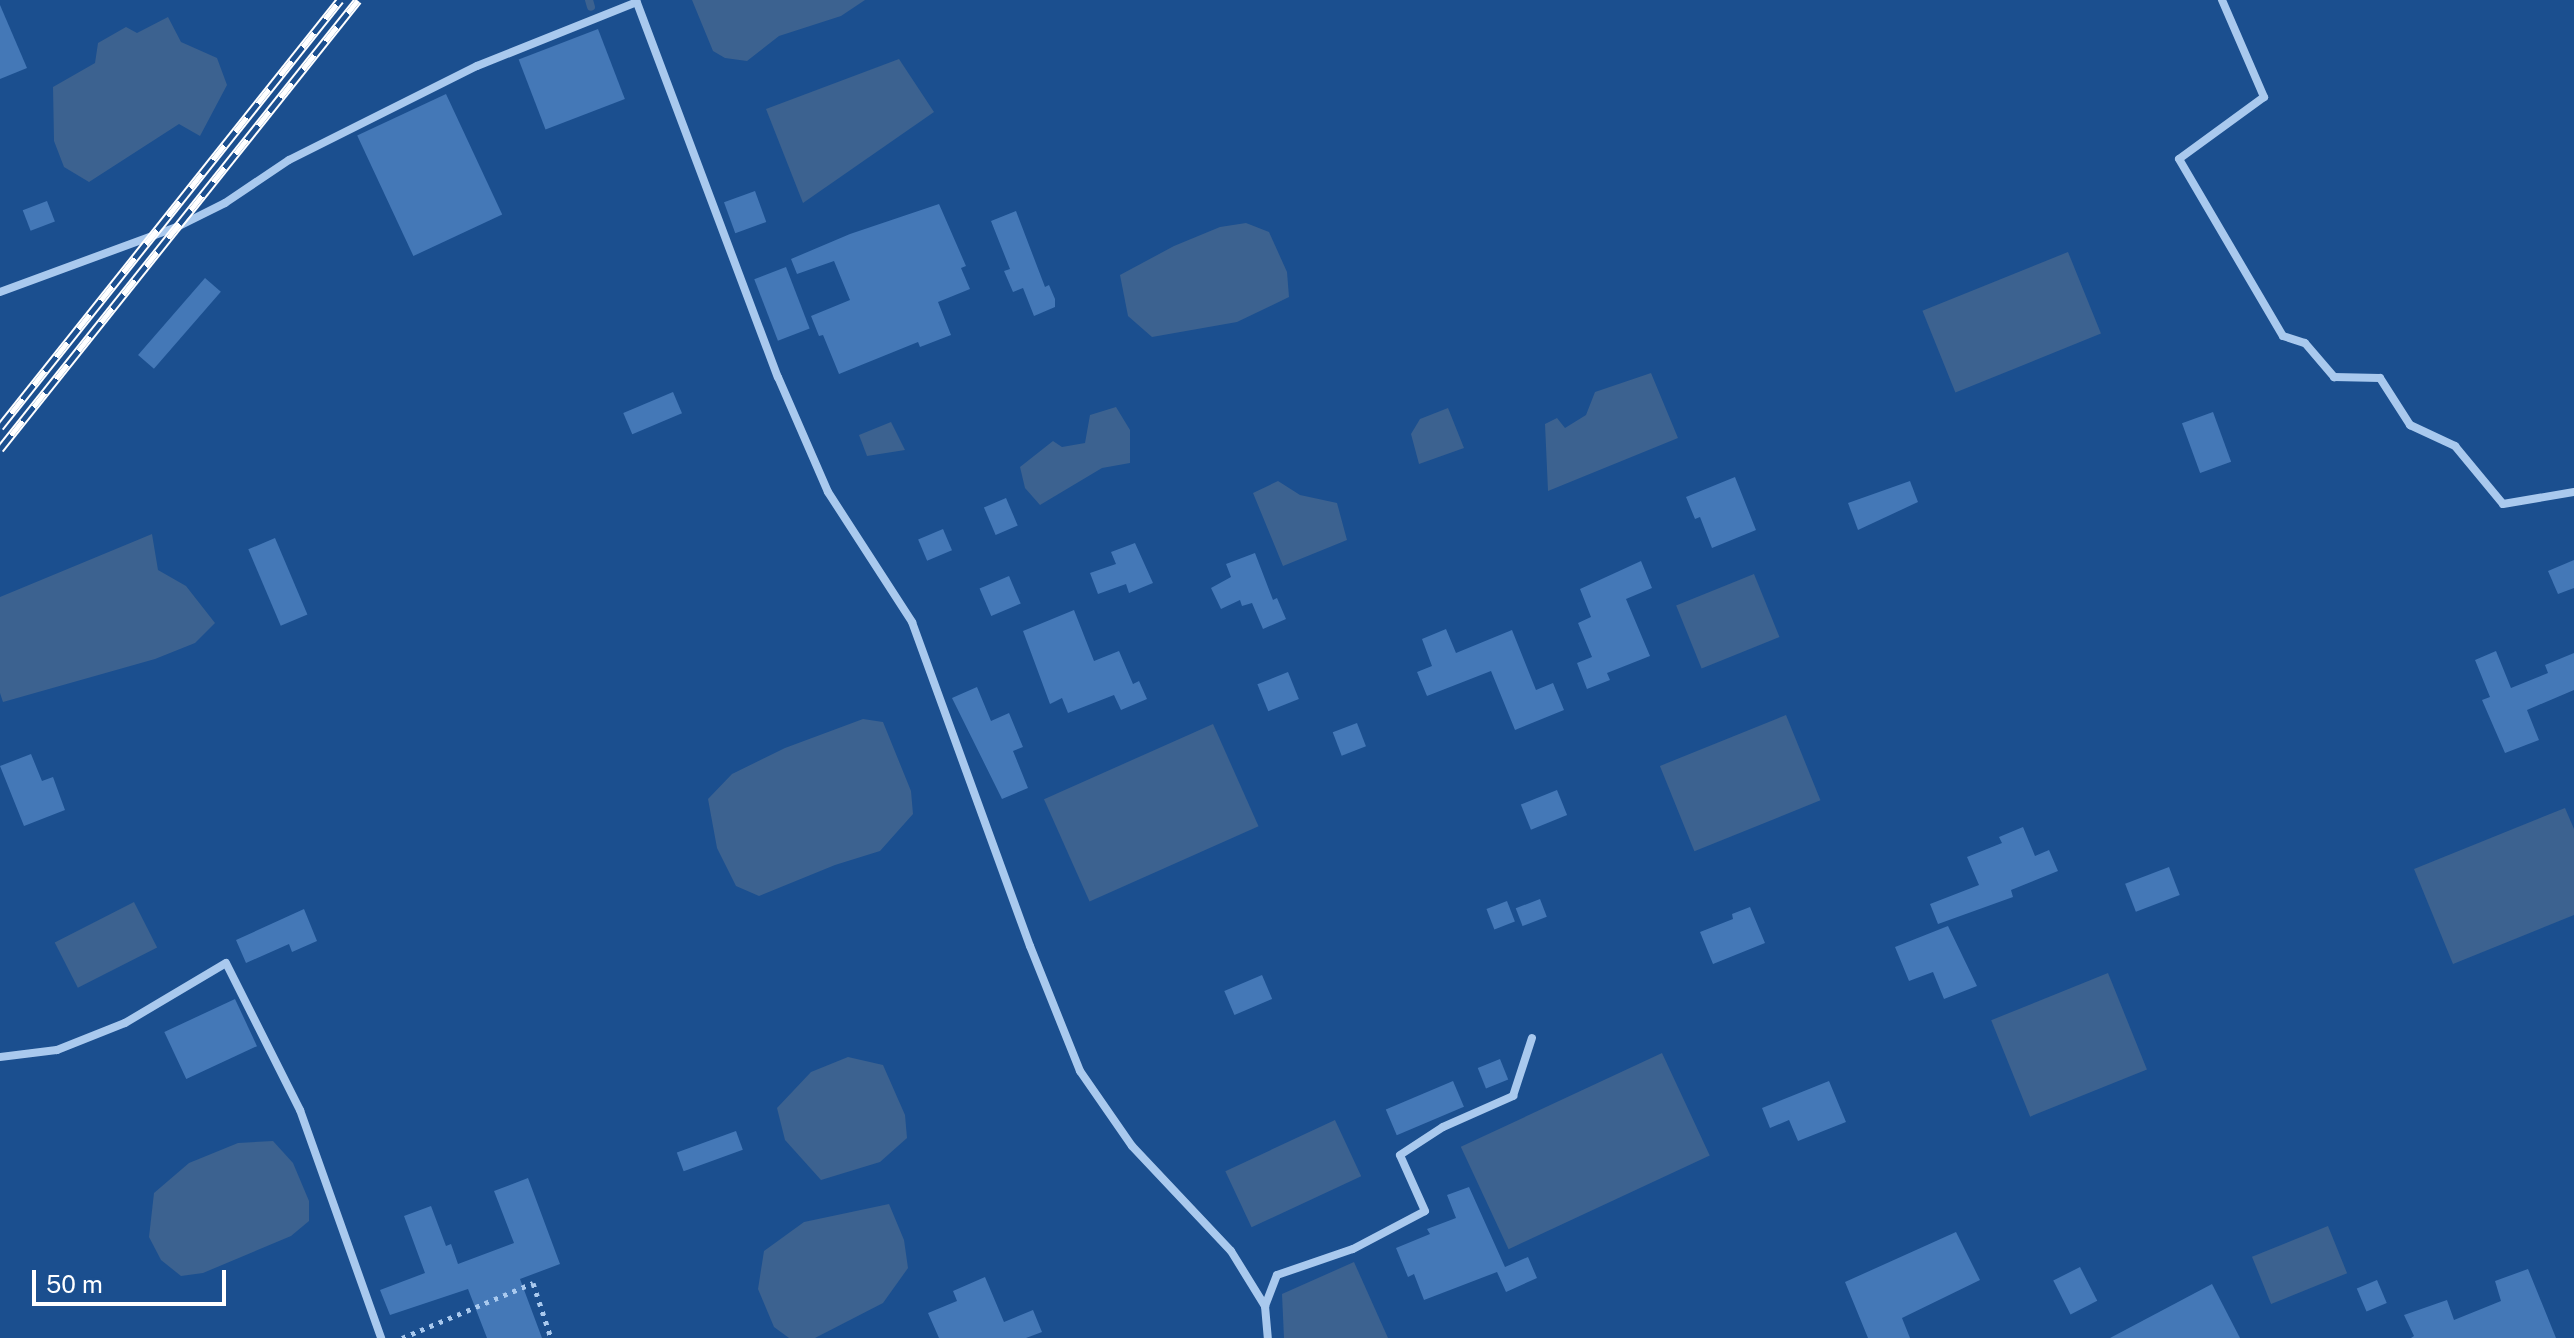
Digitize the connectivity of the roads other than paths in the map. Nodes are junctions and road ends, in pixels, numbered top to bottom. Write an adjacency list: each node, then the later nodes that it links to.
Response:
1 (2222, 0): 4 (street)
2 (636, 1): 3 (street); 7 (street)
3 (0, 292)
4 (2574, 492)
5 (1532, 1038): 7 (street)
6 (0, 1057): 8 (street)
7 (1265, 1306): 9 (street)
8 (381, 1338)
9 (1268, 1338)

